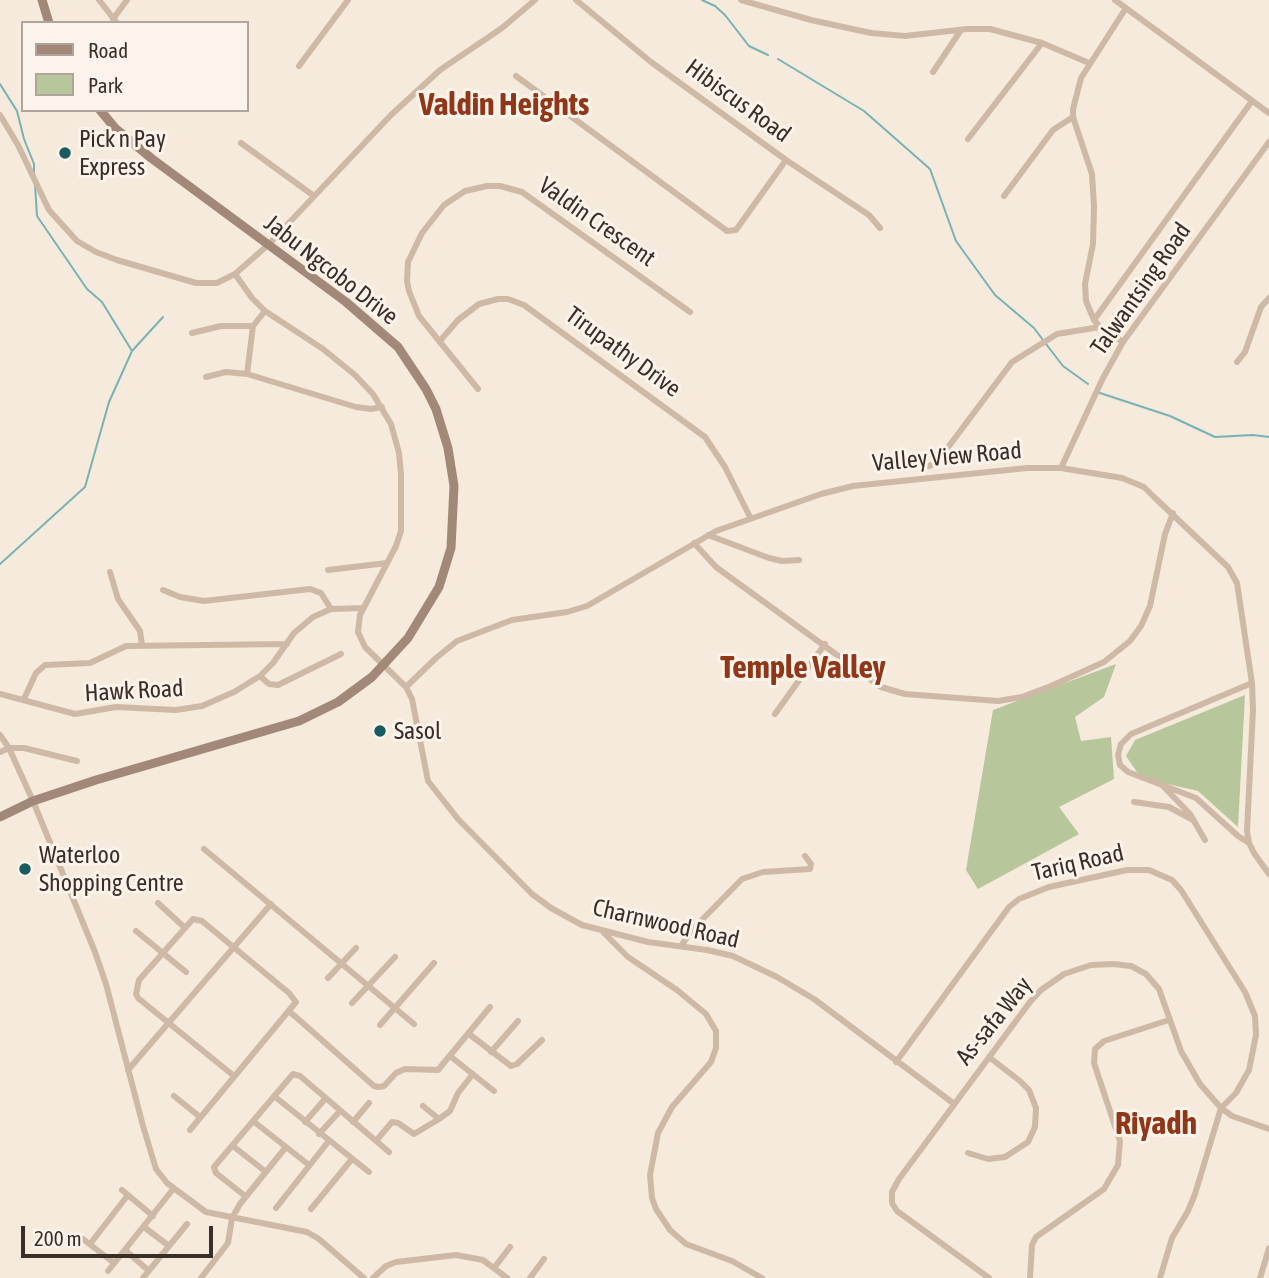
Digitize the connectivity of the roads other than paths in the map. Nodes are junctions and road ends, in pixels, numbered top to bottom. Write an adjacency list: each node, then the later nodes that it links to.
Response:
1 (42, 0): 10 (main road)
2 (99, 0): 11 (street)
3 (127, 0): 11 (street)
4 (348, 0): 15 (street)
5 (536, 0): 27 (street)
6 (576, 0): 26 (street, Hibiscus Road)
7 (741, 0): 12 (street)
8 (1115, 0): 9 (street)
9 (1125, 8): 14 (street); 18 (street)
10 (48, 21)
11 (115, 21)
12 (961, 30): 13 (street); 16 (street)
13 (1042, 43): 14 (street); 23 (street)
14 (1088, 63): 22 (street)
15 (299, 66)
16 (933, 72)
17 (516, 76): 26 (street)
18 (1252, 101): 20 (street); 35 (street)
19 (102, 112): 30 (main road, Jabu Ngcobo Drive)
20 (1268, 112)
21 (0, 115): 31 (street)
22 (1073, 117): 28 (street); 35 (street)
23 (968, 139)
24 (1269, 142): 40 (street, Talwantsing Road)
25 (242, 143): 27 (street)
26 (786, 160): 29 (street, Hibiscus Road)
27 (314, 196): 30 (street)
28 (1003, 196)
29 (880, 228)
30 (268, 245): 31 (street); 63 (main road, Jabu Ngcobo Drive)
31 (235, 274): 33 (street)
32 (1269, 298): 41 (street)
33 (265, 311): 36 (street); 45 (street)
34 (690, 312): 39 (street, Valdin Crescent)
35 (1094, 320): 37 (street)
36 (253, 327): 38 (street); 42 (street)
37 (1100, 327): 40 (street); 46 (street)
38 (192, 333)
39 (440, 341): 44 (street, Valdin Crescent); 49 (street, Tirupathy Drive)
40 (1123, 342): 47 (street, Talwantsing Road)
41 (1237, 362)
42 (247, 374): 43 (street); 45 (street)
43 (206, 377)
44 (478, 389)
45 (382, 407): 53 (street)
46 (929, 466)
47 (1061, 468): 48 (street, Valley View Road); 49 (street, Valley View Road)
48 (1173, 513): 60 (street); 65 (street, Valley View Road)
49 (750, 517): 50 (street, Valley View Road)
50 (708, 535): 51 (street, Valley View Road); 52 (street)
51 (694, 543): 60 (street); 66 (street, Valley View Road)
52 (799, 560)
53 (387, 563): 54 (street); 57 (street)
54 (328, 570)
55 (110, 572): 61 (street)
56 (163, 590): 58 (street)
57 (363, 608): 58 (street, Hawk Road); 63 (street, Charnwood Road)
58 (331, 610): 59 (street, Hawk Road)
59 (287, 644): 61 (street); 64 (street, Hawk Road)
60 (825, 644): 69 (street)
61 (142, 645): 68 (street)
62 (341, 654): 64 (street)
63 (383, 666): 66 (street, Charnwood Road); 75 (main road, Jabu Ngcobo Drive)
64 (260, 676): 68 (street, Hawk Road)
65 (1252, 683): 74 (street); 80 (street, Valley View Road)
66 (405, 687): 88 (street, Charnwood Road)
67 (0, 694): 68 (street, Hawk Road)
68 (24, 699)
69 (775, 714)
70 (0, 735): 71 (street)
71 (9, 748): 72 (street); 73 (street); 75 (street)
72 (0, 752)
73 (77, 761)
74 (1161, 784): 78 (street); 80 (street)
75 (33, 801): 77 (main road, Jabu Ngcobo Drive); 114 (street)
76 (1134, 802): 78 (street)
77 (0, 817)
78 (1193, 820): 79 (street)
79 (1205, 840)
80 (1249, 843): 83 (street)
81 (204, 849): 85 (street)
82 (805, 856): 89 (street)
83 (1269, 874)
84 (158, 903): 86 (street)
85 (271, 904): 90 (street); 95 (street)
86 (184, 927): 90 (street); 92 (street)
87 (136, 931): 92 (street)
88 (603, 931): 89 (street, Charnwood Road); 171 (street)
89 (681, 946): 113 (street, Charnwood Road)
90 (233, 947): 102 (street); 105 (street)
91 (356, 948): 95 (street)
92 (163, 952): 96 (street); 105 (street)
93 (395, 957): 98 (street)
94 (434, 963): 101 (street)
95 (342, 964): 97 (street); 98 (street)
96 (186, 972)
97 (328, 978)
98 (369, 986): 99 (street); 101 (street)
99 (352, 1003)
100 (490, 1007): 108 (street)
101 (395, 1008): 106 (street); 107 (street)
102 (289, 1011): 111 (street); 116 (street)
103 (1170, 1020): 112 (street, As-safa Way); 124 (street, As-safa Way); 173 (street)
104 (518, 1021): 110 (street)
105 (168, 1023): 114 (street); 116 (street)
106 (414, 1024)
107 (380, 1025)
108 (469, 1034): 110 (street); 111 (street)
109 (542, 1040): 110 (street)
110 (491, 1052)
111 (450, 1056): 115 (street)
112 (989, 1057): 122 (street, As-safa Way); 139 (street)
113 (896, 1062): 122 (street, Charnwood Road); 124 (street, Tariq Road)
114 (128, 1070): 144 (street)
115 (473, 1074): 117 (street); 127 (street)
116 (234, 1076): 126 (street)
117 (494, 1091)
118 (174, 1096): 126 (street)
119 (274, 1096): 120 (street); 128 (street); 129 (street)
120 (325, 1099): 125 (street); 129 (street)
121 (369, 1103): 130 (street)
122 (953, 1103): 172 (street, As-safa Way)
123 (423, 1106): 127 (street)
124 (1221, 1108): 131 (street, As-safa Way); 174 (street)
125 (340, 1111): 130 (street); 133 (street)
126 (200, 1117): 132 (street)
127 (439, 1119): 134 (street)
128 (253, 1121): 136 (street); 137 (street)
129 (305, 1122): 133 (street)
130 (353, 1122): 134 (street)
131 (1269, 1129)
132 (190, 1130)
133 (319, 1134): 135 (street)
134 (376, 1141): 138 (street)
135 (328, 1142): 140 (street); 141 (street)
136 (233, 1146): 142 (street); 147 (street)
137 (286, 1147): 141 (street); 142 (street)
138 (389, 1152)
139 (968, 1153)
140 (352, 1159): 143 (street); 149 (street)
141 (309, 1166): 148 (street)
142 (266, 1172): 147 (street)
143 (369, 1172)
144 (174, 1188): 150 (street); 151 (street)
145 (122, 1190): 146 (street)
146 (128, 1195): 150 (street); 155 (street)
147 (245, 1196): 151 (street)
148 (276, 1208)
149 (310, 1209)
150 (153, 1216): 153 (street)
151 (232, 1218): 166 (street); 167 (street)
152 (187, 1224): 156 (street)
153 (144, 1227): 156 (street); 159 (street)
154 (83, 1239): 155 (street)
155 (90, 1244): 161 (street)
156 (169, 1246): 164 (street)
157 (510, 1247): 162 (street)
158 (1269, 1248): 175 (street)
159 (125, 1251): 161 (street); 164 (street)
160 (544, 1259): 170 (street)
161 (114, 1263): 163 (street)
162 (494, 1268): 168 (street); 169 (street)
163 (108, 1271)
164 (149, 1271): 165 (street)
165 (143, 1278)
166 (201, 1278)
167 (364, 1278)
168 (373, 1278)
169 (507, 1278)
170 (530, 1278)
171 (762, 1278)
172 (989, 1278)
173 (1030, 1278)
174 (1160, 1278)
175 (1260, 1278)

